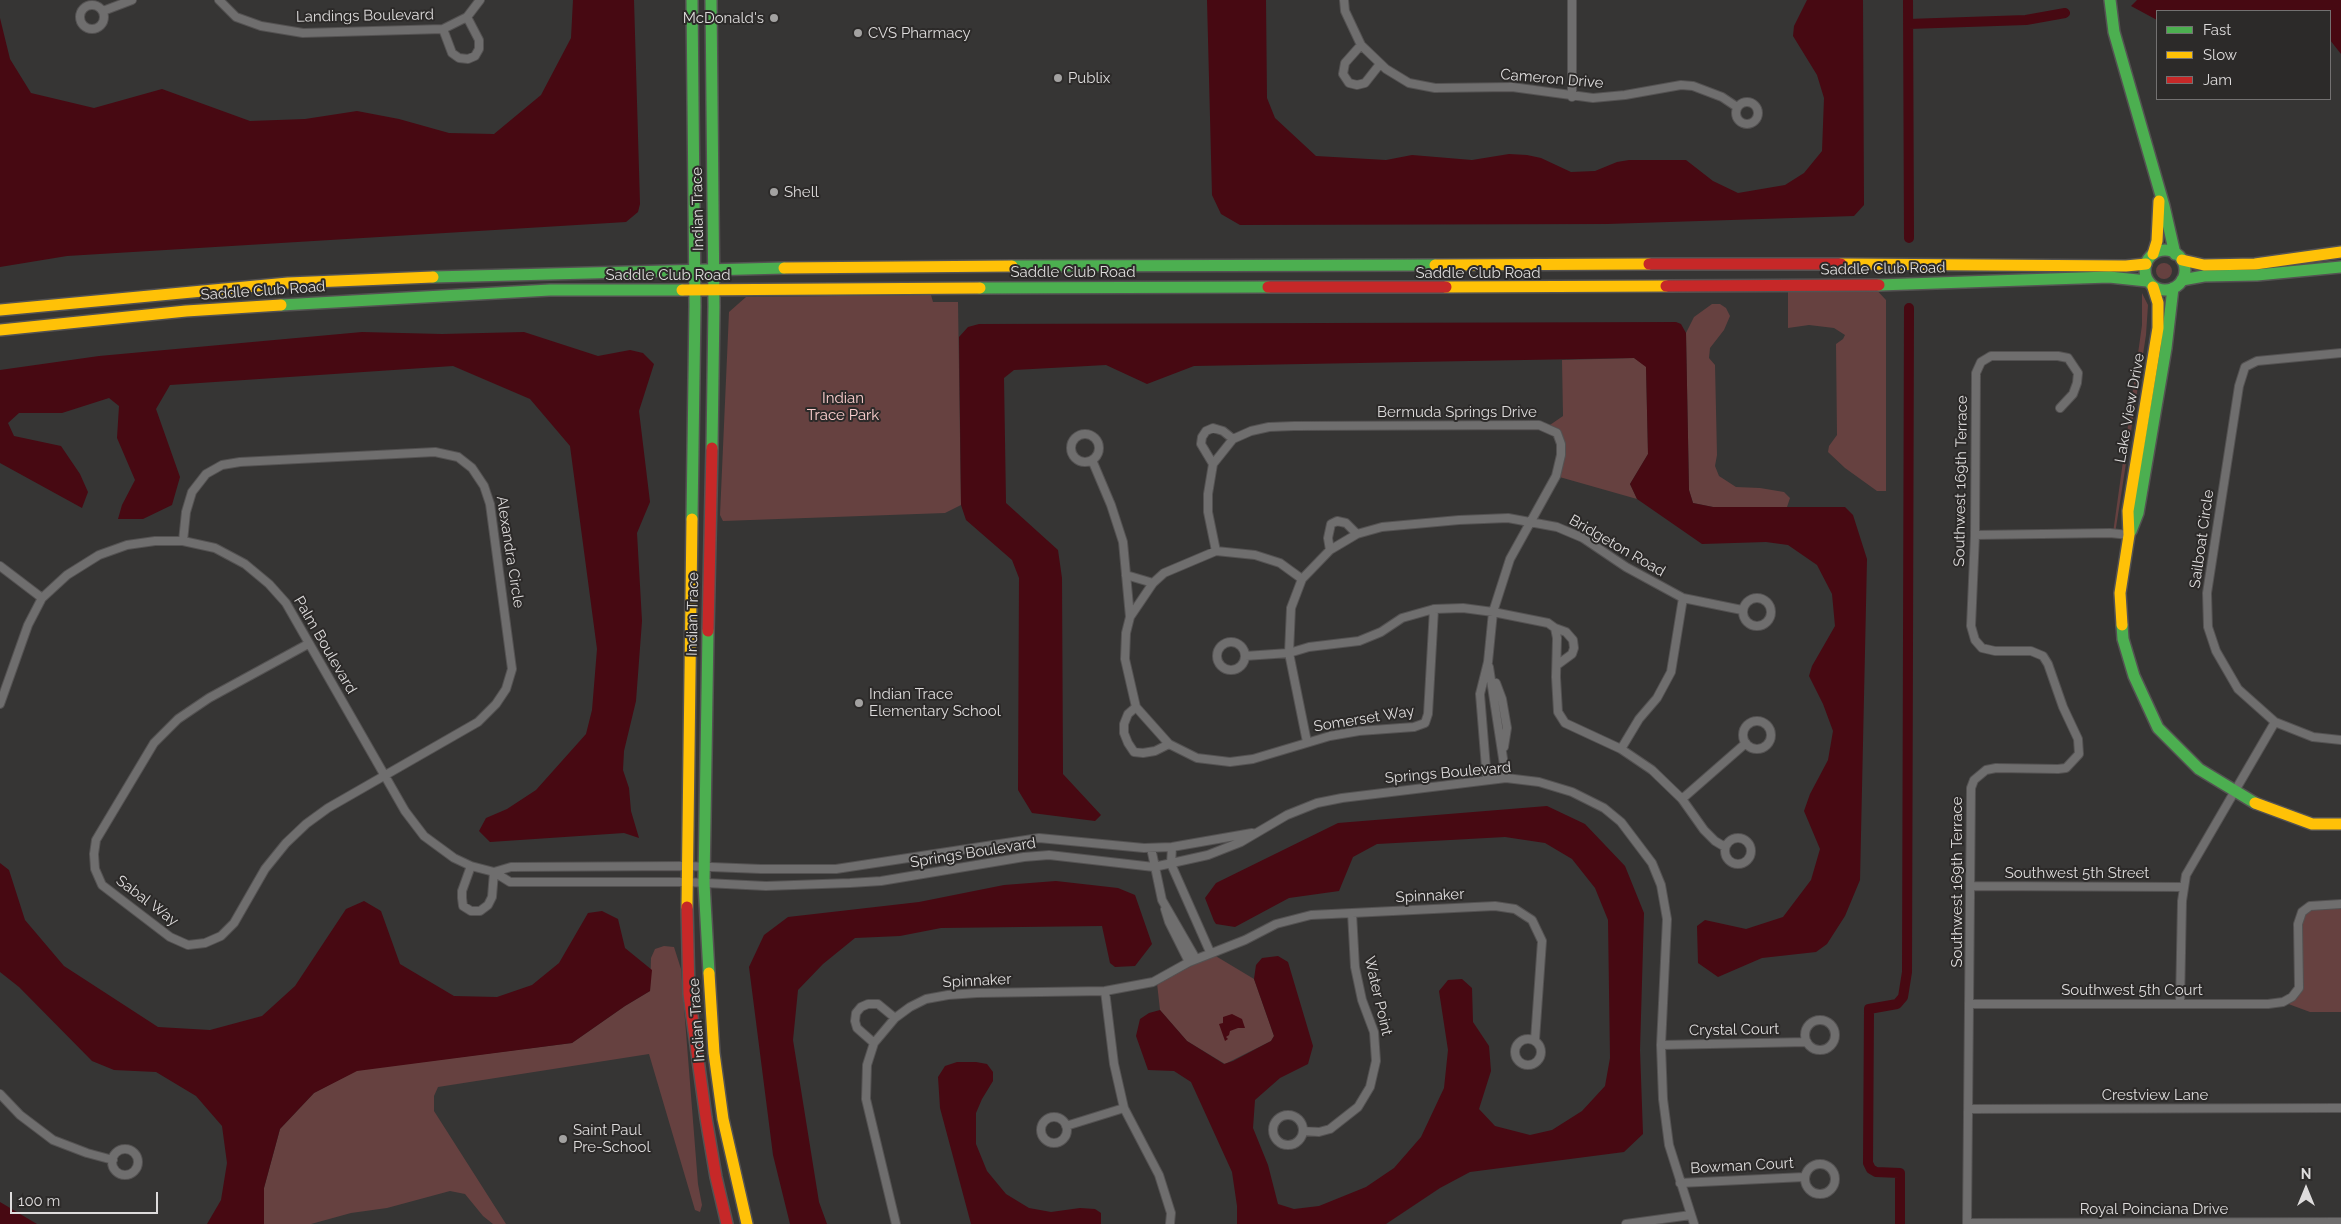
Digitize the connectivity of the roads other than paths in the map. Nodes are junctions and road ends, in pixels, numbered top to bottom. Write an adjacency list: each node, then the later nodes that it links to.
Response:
1 (132, 0): 9 (street)
2 (219, 0): 11 (street, Landings Boulevard)
3 (480, 0): 10 (street, Landings Boulevard)
4 (692, 0): 21 (street, Indian Trace)
5 (711, 0): 22 (street, Indian Trace)
6 (1344, 0): 12 (street, Cameron Drive)
7 (1572, 0): 14 (street)
8 (2110, 0): 16 (street)
9 (103, 11)
10 (467, 17): 11 (street, Landings Boulevard); 11 (street)
11 (443, 29)
12 (1361, 45): 13 (street, Cameron Drive); 13 (street)
13 (1380, 64): 14 (street, Cameron Drive)
14 (1572, 97): 15 (street, Cameron Drive)
15 (1738, 107)
16 (2159, 192): 18 (street); 19 (street)
17 (2340, 255): 18 (street)
18 (2178, 257): 19 (street); 23 (street)
19 (2150, 259): 22 (street, Saddle Club Road); 24 (street)
20 (2341, 267): 23 (street)
21 (694, 270): 22 (street, Saddle Club Road); 26 (street, Indian Trace); 28 (street, Saddle Club Road)
22 (714, 270): 27 (street, Indian Trace)
23 (2182, 280): 25 (street)
24 (2150, 284): 25 (street); 27 (street, Saddle Club Road); 38 (street, Lake View Drive)
25 (2173, 288): 38 (street, Lake View Drive)
26 (695, 290): 27 (street, Saddle Club Road); 29 (street, Saddle Club Road); 78 (street, Indian Trace)
27 (714, 290): 79 (street, Indian Trace)
28 (0, 310)
29 (0, 330)
30 (2341, 353): 60 (street, Sailboat Circle)
31 (2060, 408): 37 (street, Southwest 169th Terrace)
32 (1233, 439): 34 (street, Bermuda Springs Drive); 34 (street); 35 (street, Bermuda Springs Drive)
33 (1092, 460): 43 (street, Somerset Way)
34 (1213, 464): 41 (street, Bermuda Springs Drive)
35 (1531, 522): 36 (street, Bridgeton Road); 47 (street, Bridgeton Road); 50 (street, Bermuda Springs Drive)
36 (1357, 534): 40 (street, Bridgeton Road); 40 (street)
37 (1975, 535): 38 (street); 86 (street, Southwest 169th Terrace)
38 (2129, 535): 69 (street, Lake View Drive)
39 (183, 541): 46 (street, Palm Boulevard); 53 (street, Palm Boulevard); 66 (street, Alexandra Circle)
40 (1330, 550): 44 (street, Bridgeton Road)
41 (1216, 551): 44 (street); 45 (street)
42 (0, 566): 46 (street)
43 (1126, 575): 45 (street); 51 (street, Somerset Way)
44 (1302, 579): 54 (street, Bridgeton Road)
45 (1152, 583): 51 (street)
46 (42, 598): 58 (street, Palm Boulevard)
47 (1683, 598): 49 (street, Bridgeton Road); 65 (street)
48 (1434, 609): 50 (street); 54 (street); 62 (street, Somerset Way)
49 (1742, 610)
50 (1493, 612): 52 (street); 56 (street, Bermuda Springs Drive)
51 (1130, 617): 59 (street, Somerset Way)
52 (1555, 628): 57 (street); 57 (street)
53 (308, 644): 66 (street, Palm Boulevard); 66 (street, Sabal Way)
54 (1289, 653): 55 (street); 62 (street, Bridgeton Road)
55 (1245, 656)
56 (1488, 662): 67 (street, Bermuda Springs Drive); 68 (street, Bermuda Springs Drive)
57 (1557, 665): 65 (street)
58 (0, 704)
59 (1136, 707): 64 (street, Somerset Way); 64 (street)
60 (2276, 722): 61 (street, Sailboat Circle); 69 (street)
61 (2341, 740)
62 (1307, 742): 64 (street, Somerset Way)
63 (1746, 743): 70 (street)
64 (1169, 744)
65 (1622, 749): 70 (street)
66 (386, 776): 77 (street, Palm Boulevard)
67 (1506, 778): 68 (street, Springs Boulevard); 99 (street, Springs Boulevard)
68 (1487, 780): 72 (street, Springs Boulevard)
69 (2235, 792): 71 (street, Lake View Drive); 87 (street)
70 (1682, 799): 74 (street)
71 (2341, 824)
72 (1256, 832): 73 (street, Springs Boulevard); 76 (street, Springs Boulevard)
73 (1172, 846): 75 (street, Springs Boulevard); 76 (street)
74 (1726, 846)
75 (1151, 848): 79 (street, Springs Boulevard); 80 (street)
76 (1171, 864): 80 (street, Springs Boulevard); 90 (street)
77 (470, 866): 82 (street, Palm Boulevard); 82 (street)
78 (686, 866): 79 (street, Springs Boulevard); 81 (street, Palm Boulevard); 83 (street, Indian Trace)
79 (704, 866): 84 (street, Indian Trace)
80 (1154, 866): 84 (street, Springs Boulevard); 91 (street)
81 (564, 867): 82 (street, Palm Boulevard); 85 (street)
82 (494, 872): 85 (street, Palm Boulevard)
83 (686, 882): 84 (street, Springs Boulevard); 85 (street, Palm Boulevard); 114 (street, Indian Trace)
84 (704, 883): 115 (street, Indian Trace)
85 (564, 884)
86 (1970, 886): 87 (street, Southwest 5th Street); 93 (street, Southwest 169th Terrace)
87 (2183, 887): 94 (street)
88 (2341, 904): 94 (street, Southwest 5th Court)
89 (1352, 914): 90 (street, Spinnaker); 96 (street, Spinnaker); 105 (street, Water Point)
90 (1210, 952): 91 (street, Spinnaker)
91 (1192, 961): 92 (street, Spinnaker)
92 (1105, 991): 95 (street, Spinnaker); 101 (street)
93 (1970, 1004): 94 (street, Southwest 5th Court); 103 (street, Southwest 169th Terrace)
94 (2180, 1004)
95 (895, 1018): 98 (street, Spinnaker); 98 (street)
96 (1535, 1040)
97 (1807, 1042): 99 (street, Crystal Court)
98 (874, 1043): 116 (street, Spinnaker)
99 (1661, 1045): 108 (street, Springs Boulevard)
100 (0, 1094): 106 (street)
101 (1124, 1108): 104 (street); 117 (street)
102 (2341, 1108): 103 (street, Crestview Lane)
103 (1968, 1109): 120 (street, Southwest 169th Terrace)
104 (1066, 1126)
105 (1303, 1131)
106 (113, 1160)
107 (1804, 1177): 107 (street, Bowman Court); 108 (street, Bowman Court)
108 (1680, 1183): 109 (street, Springs Boulevard)
109 (1690, 1215): 118 (street); 119 (street, Springs Boulevard)
110 (2341, 1222): 113 (street, Royal Poinciana Drive)
111 (2085, 1223): 112 (street, Royal Poinciana Drive); 120 (street, Royal Poinciana Drive)
112 (2202, 1223): 113 (street, Royal Poinciana Drive)
113 (2321, 1223)
114 (727, 1224)
115 (747, 1224)
116 (896, 1224)
117 (1170, 1224)
118 (1626, 1224)
119 (1694, 1224)
120 (1967, 1224)

